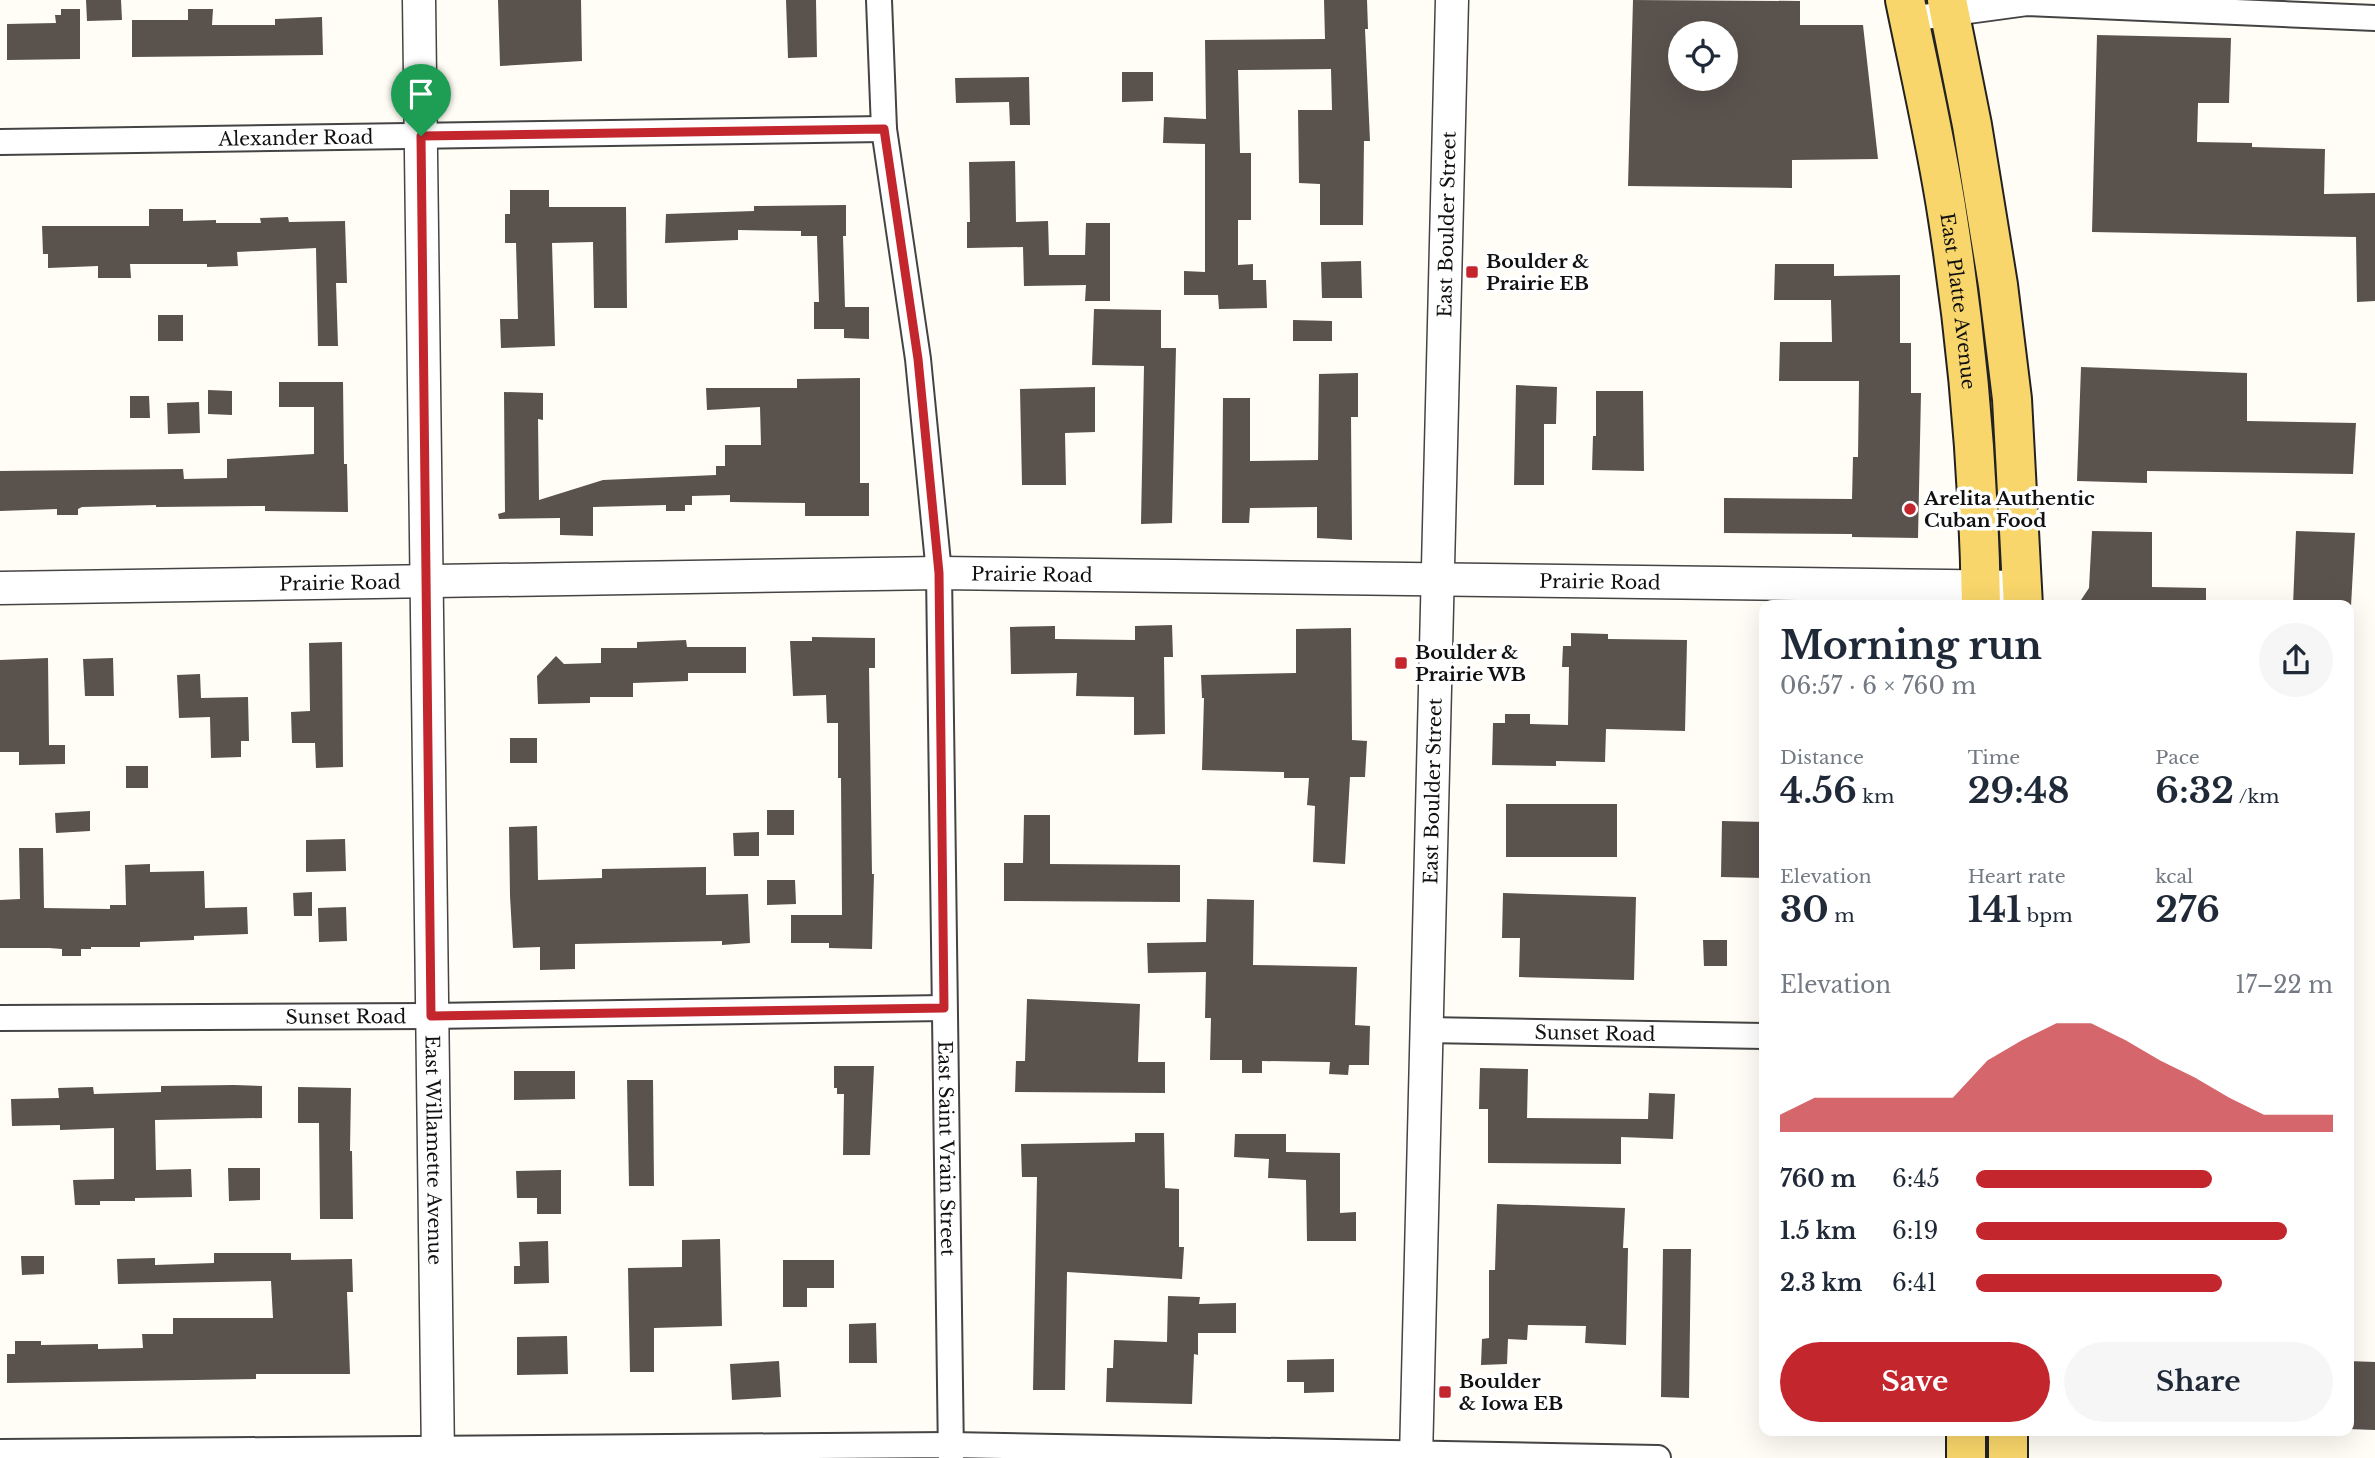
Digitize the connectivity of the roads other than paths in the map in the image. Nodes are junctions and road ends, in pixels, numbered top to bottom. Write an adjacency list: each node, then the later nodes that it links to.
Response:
1 (419, 0): 9 (street, East Willamette Avenue)
2 (879, 0): 8 (street, East Saint Vrain Street)
3 (1452, 0): 12 (street, East Boulder Street)
4 (2027, 1): 5 (street); 7 (street)
5 (1948, 6): 6 (street); 16 (main road, East Platte Avenue)
6 (1907, 10): 15 (main road, East Platte Avenue)
7 (2375, 18)
8 (884, 129): 9 (street, Alexander Road); 11 (street, East Saint Vrain Street)
9 (421, 136): 10 (street, Alexander Road); 13 (street, East Willamette Avenue)
10 (0, 142)
11 (939, 573): 12 (street, Prairie Road); 13 (street, Prairie Road); 17 (street, East Saint Vrain Street)
12 (1437, 579): 15 (street, Prairie Road); 20 (street, East Boulder Street)
13 (427, 580): 14 (street, Prairie Road); 18 (street, East Willamette Avenue)
14 (0, 588)
15 (1981, 596): 16 (street, Prairie Road)
16 (2023, 596)
17 (944, 1008): 18 (street, Sunset Road); 25 (street, East Saint Vrain Street)
18 (431, 1016): 19 (street, Sunset Road); 26 (street, East Willamette Avenue)
19 (0, 1018)
20 (1425, 1030): 21 (street, Sunset Road); 27 (street, East Boulder Street)
21 (1759, 1036)
22 (1966, 1436): 29 (main road)
23 (2008, 1436): 30 (main road)
24 (0, 1452): 26 (street)
25 (951, 1452): 26 (street); 27 (street)
26 (438, 1454)
27 (1416, 1455): 28 (street)
28 (1658, 1458)
29 (1966, 1458)
30 (2008, 1458)

